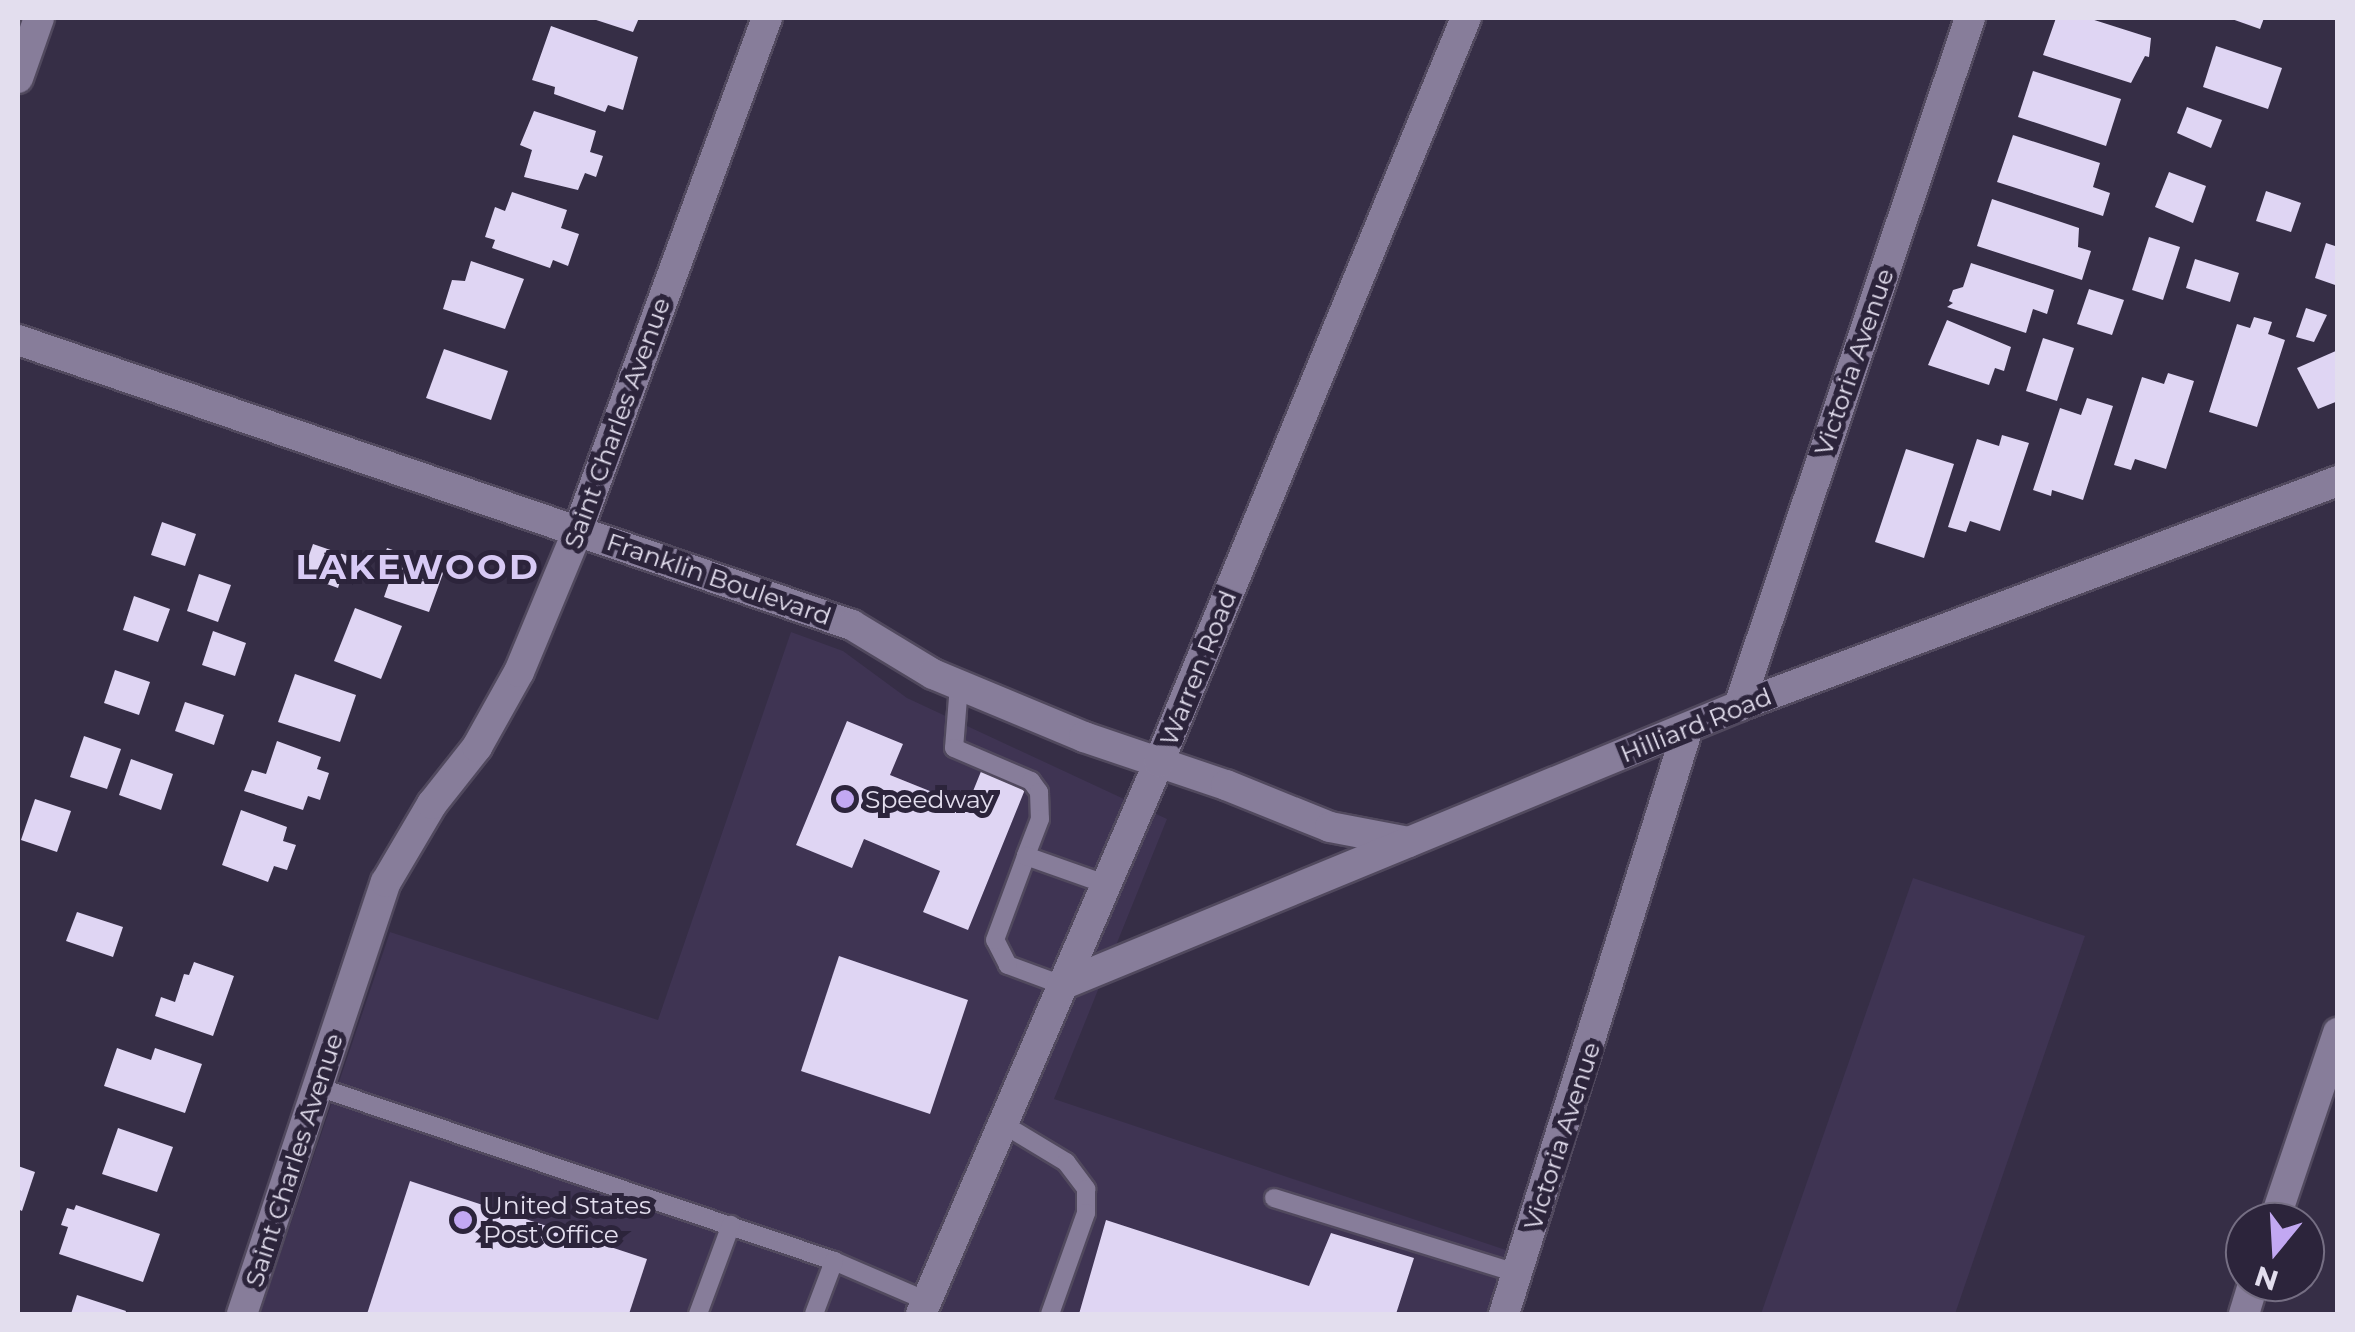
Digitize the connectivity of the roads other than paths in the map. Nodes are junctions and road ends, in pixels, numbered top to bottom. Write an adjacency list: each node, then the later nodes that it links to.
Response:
1 (38, 18): 5 (street)
2 (767, 18): 8 (street, Saint Charles Avenue)
3 (1466, 18): 12 (street, Warren Road)
4 (1970, 18): 10 (street, Victoria Avenue)
5 (18, 78)
6 (18, 340): 8 (street, Franklin Boulevard)
7 (2338, 481): 10 (street, Hilliard Road)
8 (578, 530): 9 (street, Franklin Boulevard); 18 (street, Saint Charles Avenue)
9 (959, 685): 12 (street, Franklin Boulevard); 14 (lane)
10 (1739, 706): 11 (street, Hilliard Road)
11 (1688, 728): 13 (street, Hilliard Road); 24 (street, Victoria Avenue)
12 (1159, 762): 13 (street, Franklin Boulevard); 15 (street, Warren Road)
13 (1408, 842): 16 (street, Hilliard Road)
14 (1026, 856): 15 (lane); 16 (lane)
15 (1105, 884): 16 (street, Warren Road)
16 (1062, 986): 19 (street, Warren Road)
17 (2338, 1033): 21 (street)
18 (318, 1087): 22 (lane); 26 (street, Saint Charles Avenue)
19 (1002, 1124): 25 (street, Warren Road); 29 (lane)
20 (1274, 1198): 24 (lane)
21 (2281, 1202)
22 (730, 1226): 23 (lane); 27 (lane)
23 (834, 1261): 25 (lane); 28 (lane)
24 (1517, 1273): 30 (street, Victoria Avenue)
25 (924, 1311)
26 (242, 1314)
27 (698, 1314)
28 (814, 1314)
29 (1050, 1314)
30 (1504, 1314)

